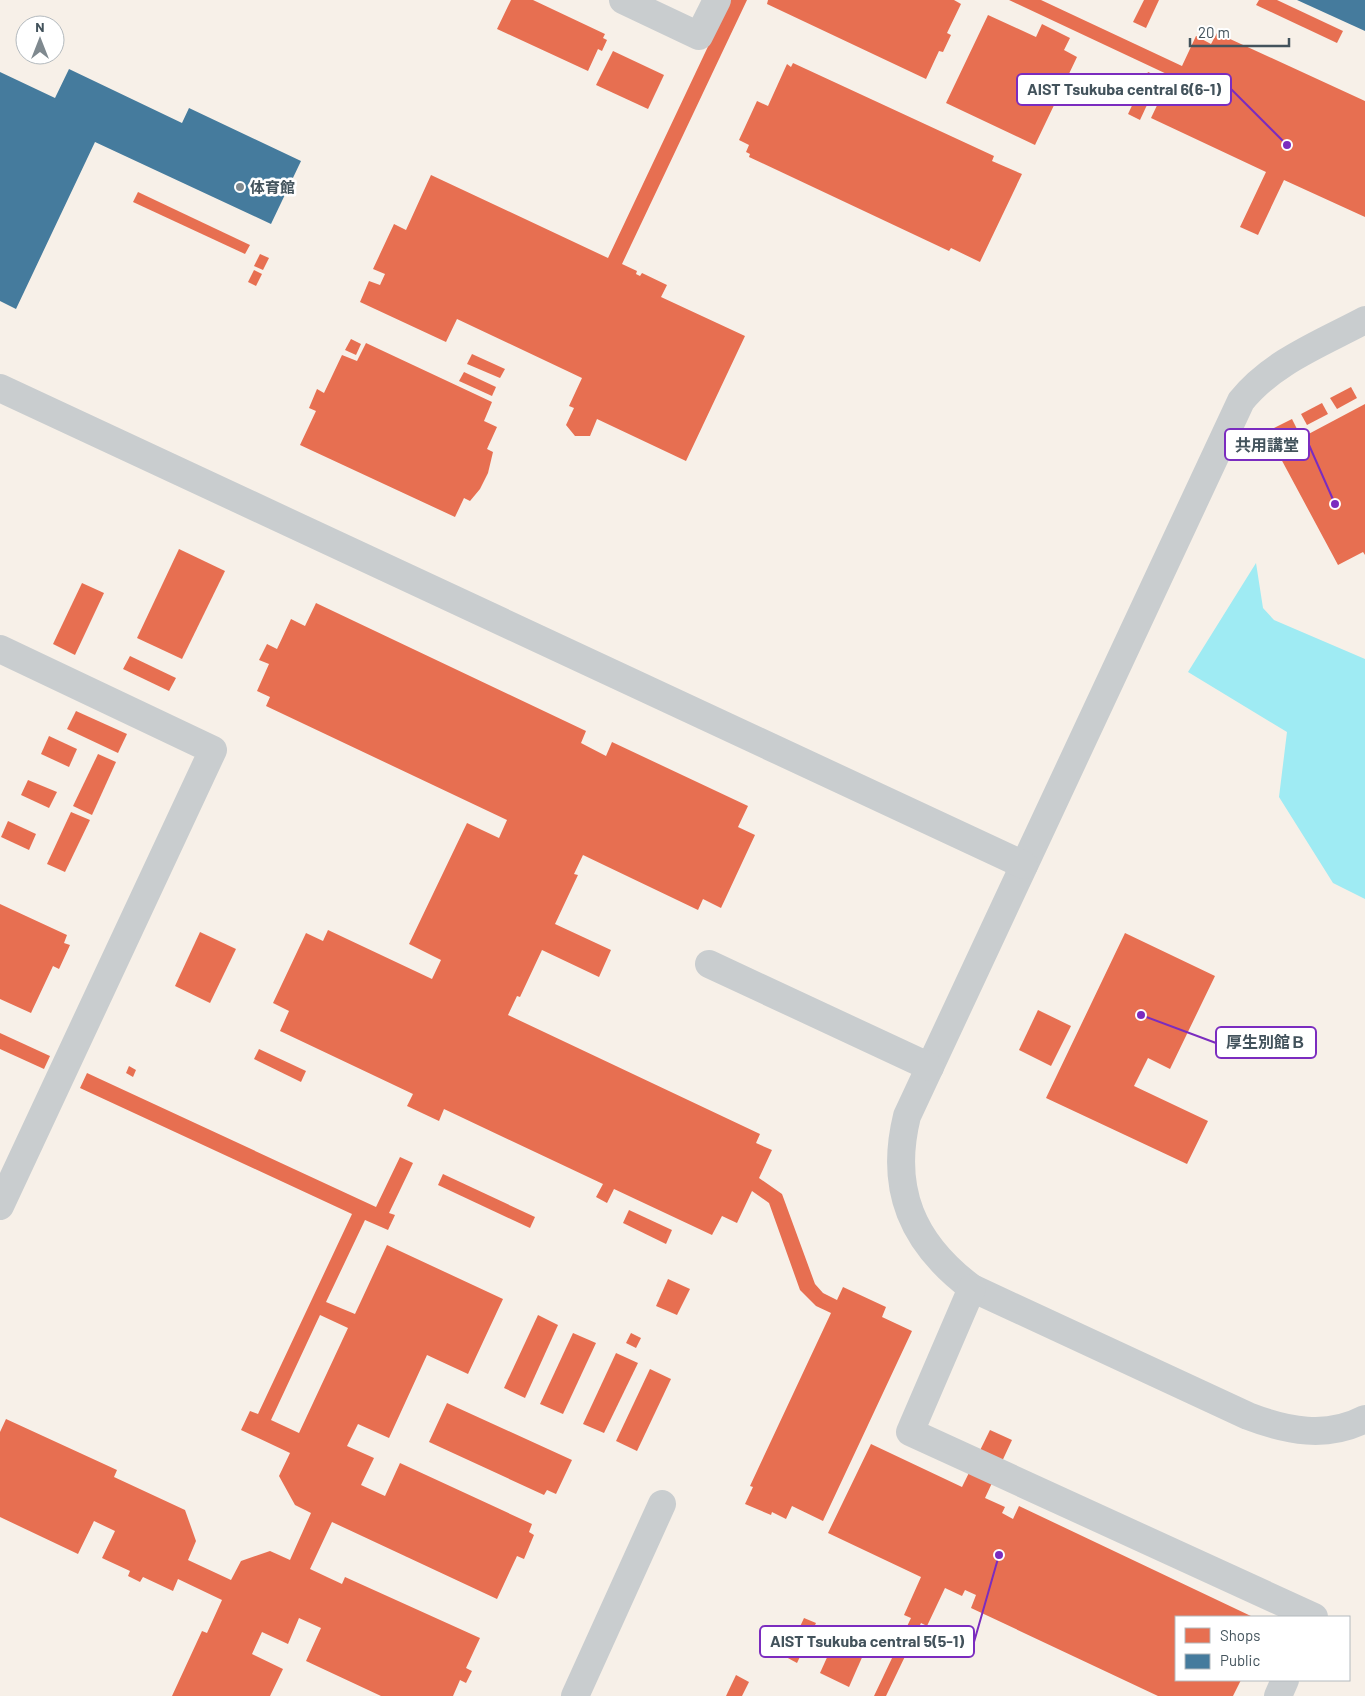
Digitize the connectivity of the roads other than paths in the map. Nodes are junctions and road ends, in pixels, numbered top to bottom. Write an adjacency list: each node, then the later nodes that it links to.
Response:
1 (624, 0): 2 (lane)
2 (716, 0)
3 (1365, 320): 6 (lane)
4 (0, 388): 6 (lane)
5 (0, 649): 9 (lane)
6 (1024, 865): 8 (lane)
7 (709, 964): 8 (lane)
8 (930, 1067): 10 (lane)
9 (0, 1206)
10 (972, 1288): 11 (lane); 13 (lane)
11 (1365, 1419)
12 (662, 1504): 15 (lane)
13 (1312, 1616)
14 (1285, 1681): 16 (lane)
15 (575, 1696)
16 (1278, 1696)

